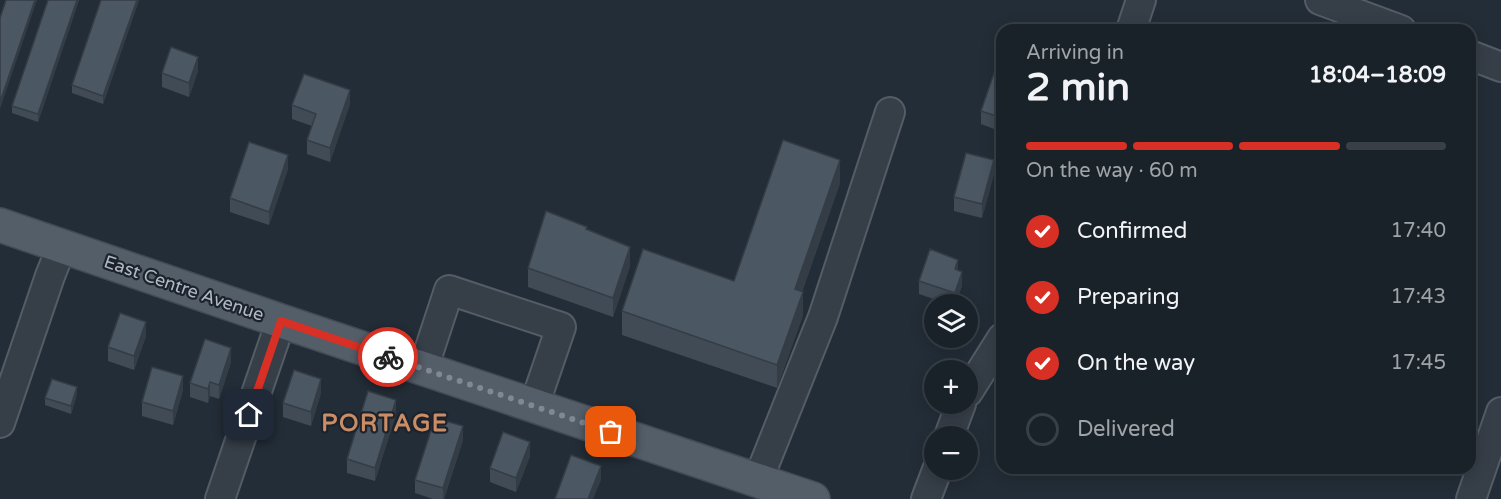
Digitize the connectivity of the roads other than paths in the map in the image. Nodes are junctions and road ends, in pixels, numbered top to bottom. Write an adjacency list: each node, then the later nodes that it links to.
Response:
1 (1142, 0): 3 (street)
2 (1320, 0): 4 (street)
3 (1133, 24)
4 (1385, 24)
5 (1476, 57): 6 (street)
6 (1501, 67)
7 (890, 112): 17 (street)
8 (0, 225): 9 (main road, East Centre Avenue)
9 (62, 246): 10 (main road, East Centre Avenue); 16 (street)
10 (281, 321): 12 (main road, East Centre Avenue); 19 (street)
11 (996, 348): 13 (street)
12 (423, 369): 14 (main road, East Centre Avenue); 14 (street)
13 (978, 376)
14 (534, 406): 17 (main road, East Centre Avenue)
15 (1501, 412): 22 (street)
16 (0, 423)
17 (758, 480): 20 (main road, East Centre Avenue)
18 (933, 480): 21 (street)
19 (220, 499)
20 (813, 499)
21 (926, 499)
22 (1471, 499)

